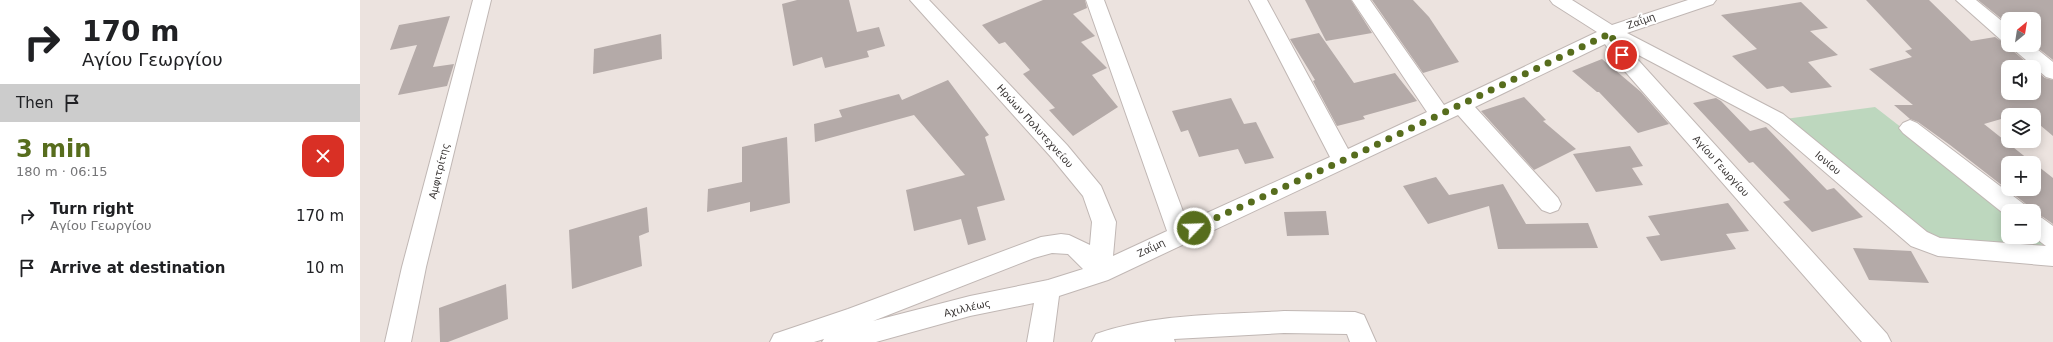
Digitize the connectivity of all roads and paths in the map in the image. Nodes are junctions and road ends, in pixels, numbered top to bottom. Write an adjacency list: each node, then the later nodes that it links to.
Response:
1 (482, 0): 27 (street, Αμφιτρίτης)
2 (919, 0): 23 (street, Ηρώων Πολυτεχνείου)
3 (1095, 0): 20 (street)
4 (1258, 0): 16 (street)
5 (1361, 0): 14 (street)
6 (1559, 0): 10 (street)
7 (1707, 0): 10 (street, Ζαΐμη)
8 (1965, 0): 9 (street)
9 (2001, 30)
10 (1611, 33): 13 (street, Ζαΐμη); 22 (street, Ιονίου); 32 (street, Αγίου Γεωργίου)
11 (2029, 52): 12 (street)
12 (2053, 72)
13 (1461, 105): 14 (street, Ζαΐμη); 17 (street)
14 (1440, 115): 16 (street, Ζαΐμη)
15 (1910, 128): 18 (street)
16 (1343, 160): 20 (street, Ζαΐμη)
17 (1550, 204)
18 (2008, 204)
19 (2041, 230): 21 (street)
20 (1180, 234): 23 (street, Ζαΐμη)
21 (2053, 239)
22 (2053, 256)
23 (1099, 273): 24 (street, Αχιλλέως); 28 (street)
24 (1048, 290): 29 (street, Αχιλλέως); 30 (street)
25 (1359, 333): 26 (street)
26 (1160, 336): 31 (street)
27 (398, 342)
28 (783, 342)
29 (835, 342)
30 (1040, 342)
31 (1105, 342)
32 (1878, 342)

